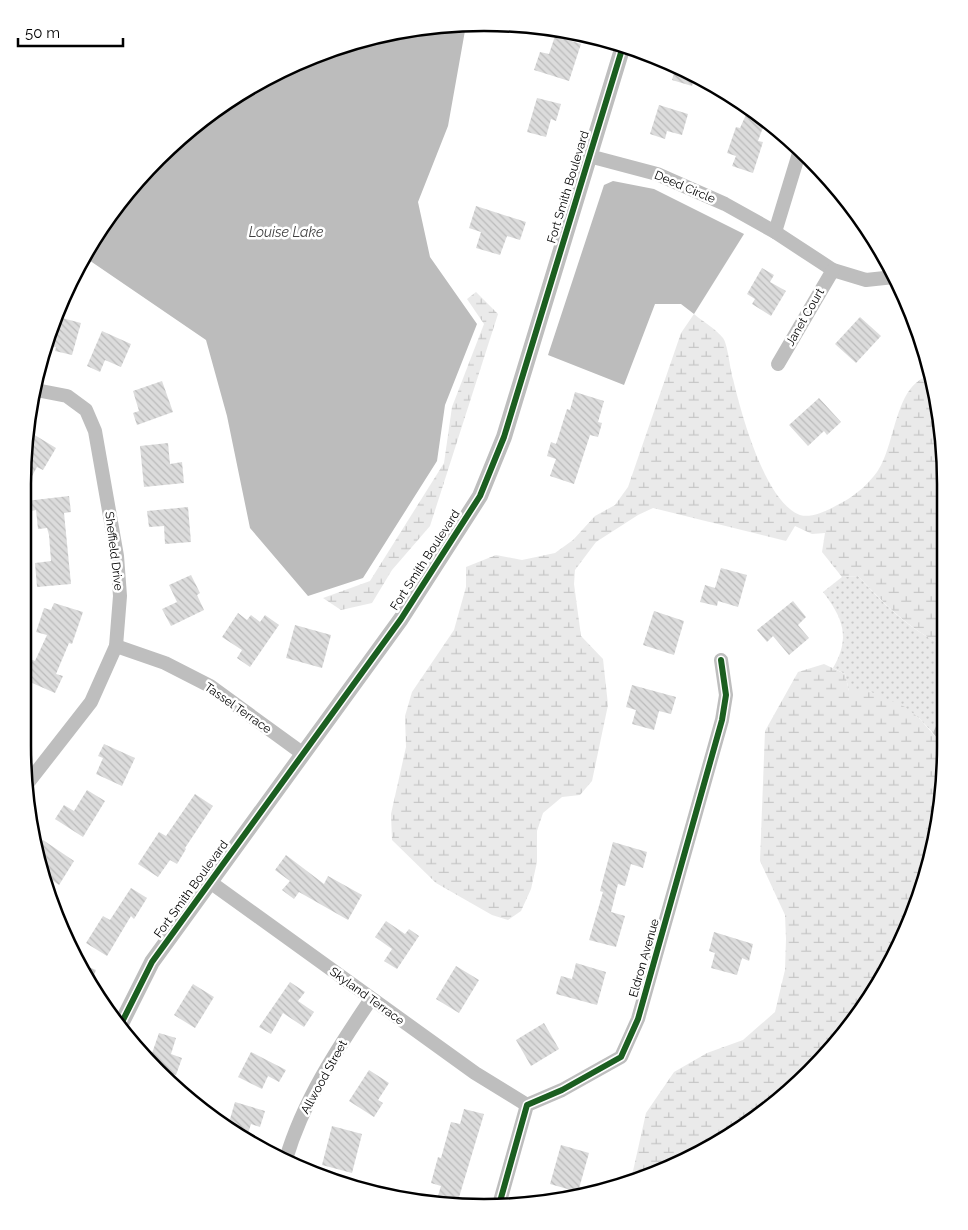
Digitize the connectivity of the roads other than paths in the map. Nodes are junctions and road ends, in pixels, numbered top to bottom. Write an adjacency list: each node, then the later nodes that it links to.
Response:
1 (621, 53): 2 (street, Fort Smith Boulevard)
2 (589, 156): 4 (street, Deed Circle); 11 (street, Fort Smith Boulevard)
3 (798, 158): 4 (street)
4 (775, 232): 5 (street, Deed Circle)
5 (833, 270): 6 (street, Deed Circle); 7 (street, Janet Court)
6 (887, 278)
7 (778, 364)
8 (41, 391): 9 (street, Sheffield Drive)
9 (116, 646): 11 (street, Tassel Terrace); 12 (street, Sheffield Drive)
10 (721, 660): 16 (street, Eldron Avenue)
11 (302, 753): 13 (street, Fort Smith Boulevard)
12 (32, 778)
13 (210, 882): 14 (street, Skyland Terrace); 15 (street, Fort Smith Boulevard)
14 (370, 999): 16 (street, Skyland Terrace); 17 (street, Allwood Street)
15 (123, 1020)
16 (527, 1106): 18 (street)
17 (288, 1154)
18 (501, 1198)

